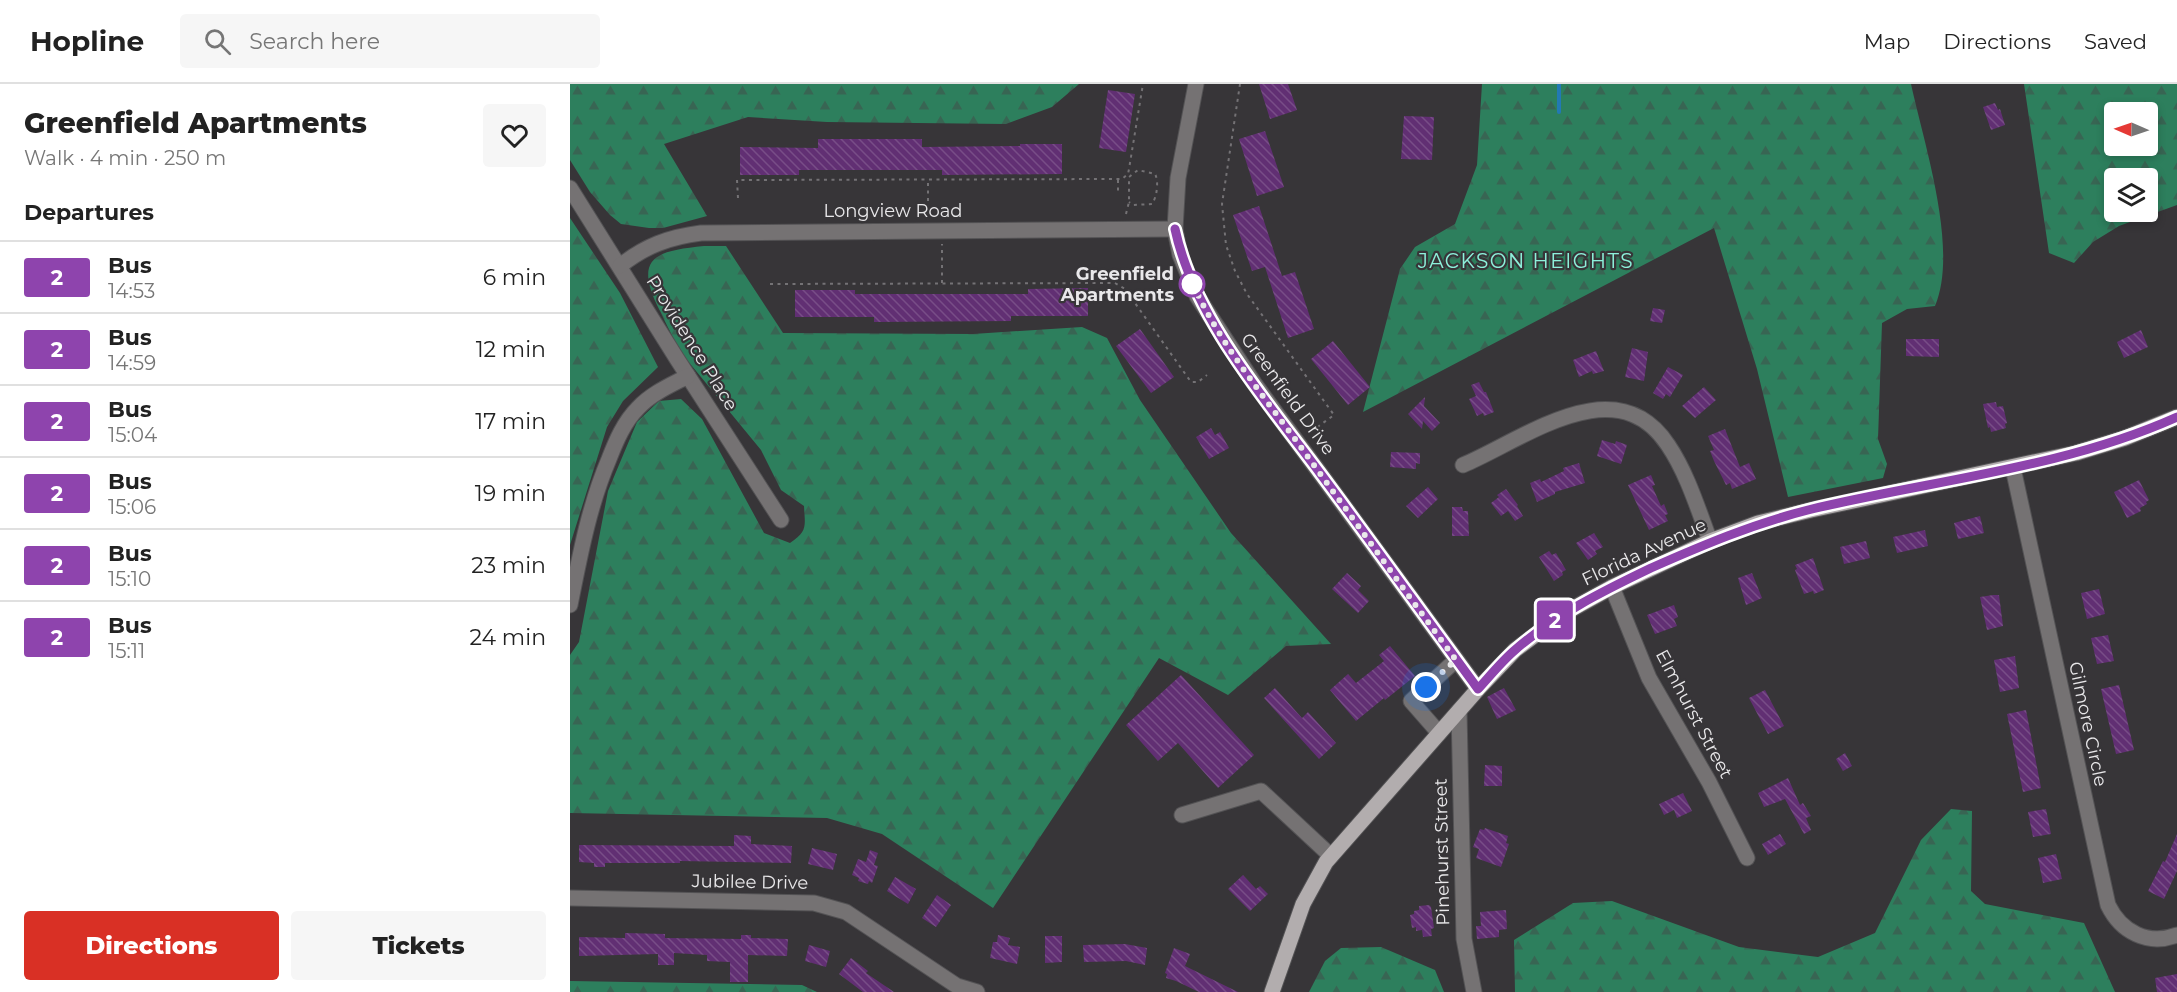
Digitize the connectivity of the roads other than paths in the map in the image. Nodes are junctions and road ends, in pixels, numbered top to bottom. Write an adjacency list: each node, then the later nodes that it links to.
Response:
1 (1196, 84): 3 (street, Greenfield Drive)
2 (570, 188): 4 (street, Providence Place)
3 (1175, 229): 4 (street, Longview Road); 13 (street, Greenfield Drive)
4 (620, 266): 5 (street, Providence Place)
5 (688, 376): 9 (street, Providence Place); 12 (street)
6 (2177, 417): 8 (main road, Florida Avenue)
7 (1462, 465): 10 (street)
8 (2013, 468): 10 (main road, Florida Avenue); 21 (street, Gilmore Circle)
9 (781, 520)
10 (1710, 541): 11 (main road, Florida Avenue)
11 (1612, 586): 14 (main road, Florida Avenue); 19 (street, Elmhurst Street)
12 (570, 605)
13 (1456, 660): 14 (street, Greenfield Drive); 16 (street)
14 (1478, 689): 15 (main road, Florida Avenue)
15 (1459, 711): 16 (main road, Florida Avenue); 24 (street, Pinehurst Street)
16 (1439, 733): 18 (main road, Florida Avenue)
17 (1182, 816): 18 (street)
18 (1331, 856): 23 (main road, Florida Avenue)
19 (1747, 858)
20 (570, 898): 22 (street, Jubilee Drive)
21 (2177, 935)
22 (977, 992)
23 (1272, 992)
24 (1474, 992)

